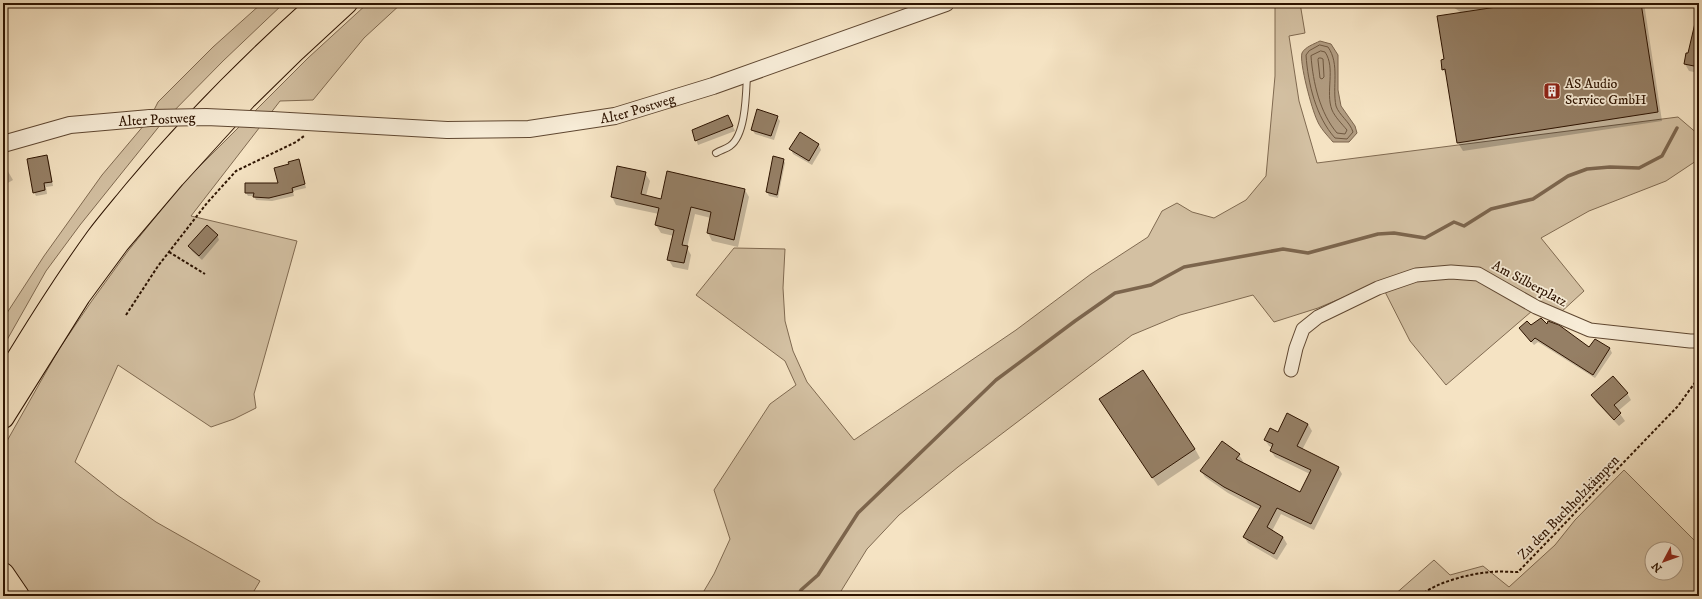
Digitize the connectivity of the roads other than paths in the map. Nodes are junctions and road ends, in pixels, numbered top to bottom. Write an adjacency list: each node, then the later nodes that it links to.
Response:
1 (319, 3): 9 (highway)
2 (346, 3): 10 (highway)
3 (946, 3): 4 (street, Alter Postweg)
4 (747, 74): 5 (street, Alter Postweg, bridge); 6 (lane)
5 (3, 144)
6 (716, 153)
7 (1699, 341): 8 (street, Am Silberplatz)
8 (1291, 370)
9 (3, 383)
10 (4, 417)
11 (3, 574): 12 (highway)
12 (18, 596)

